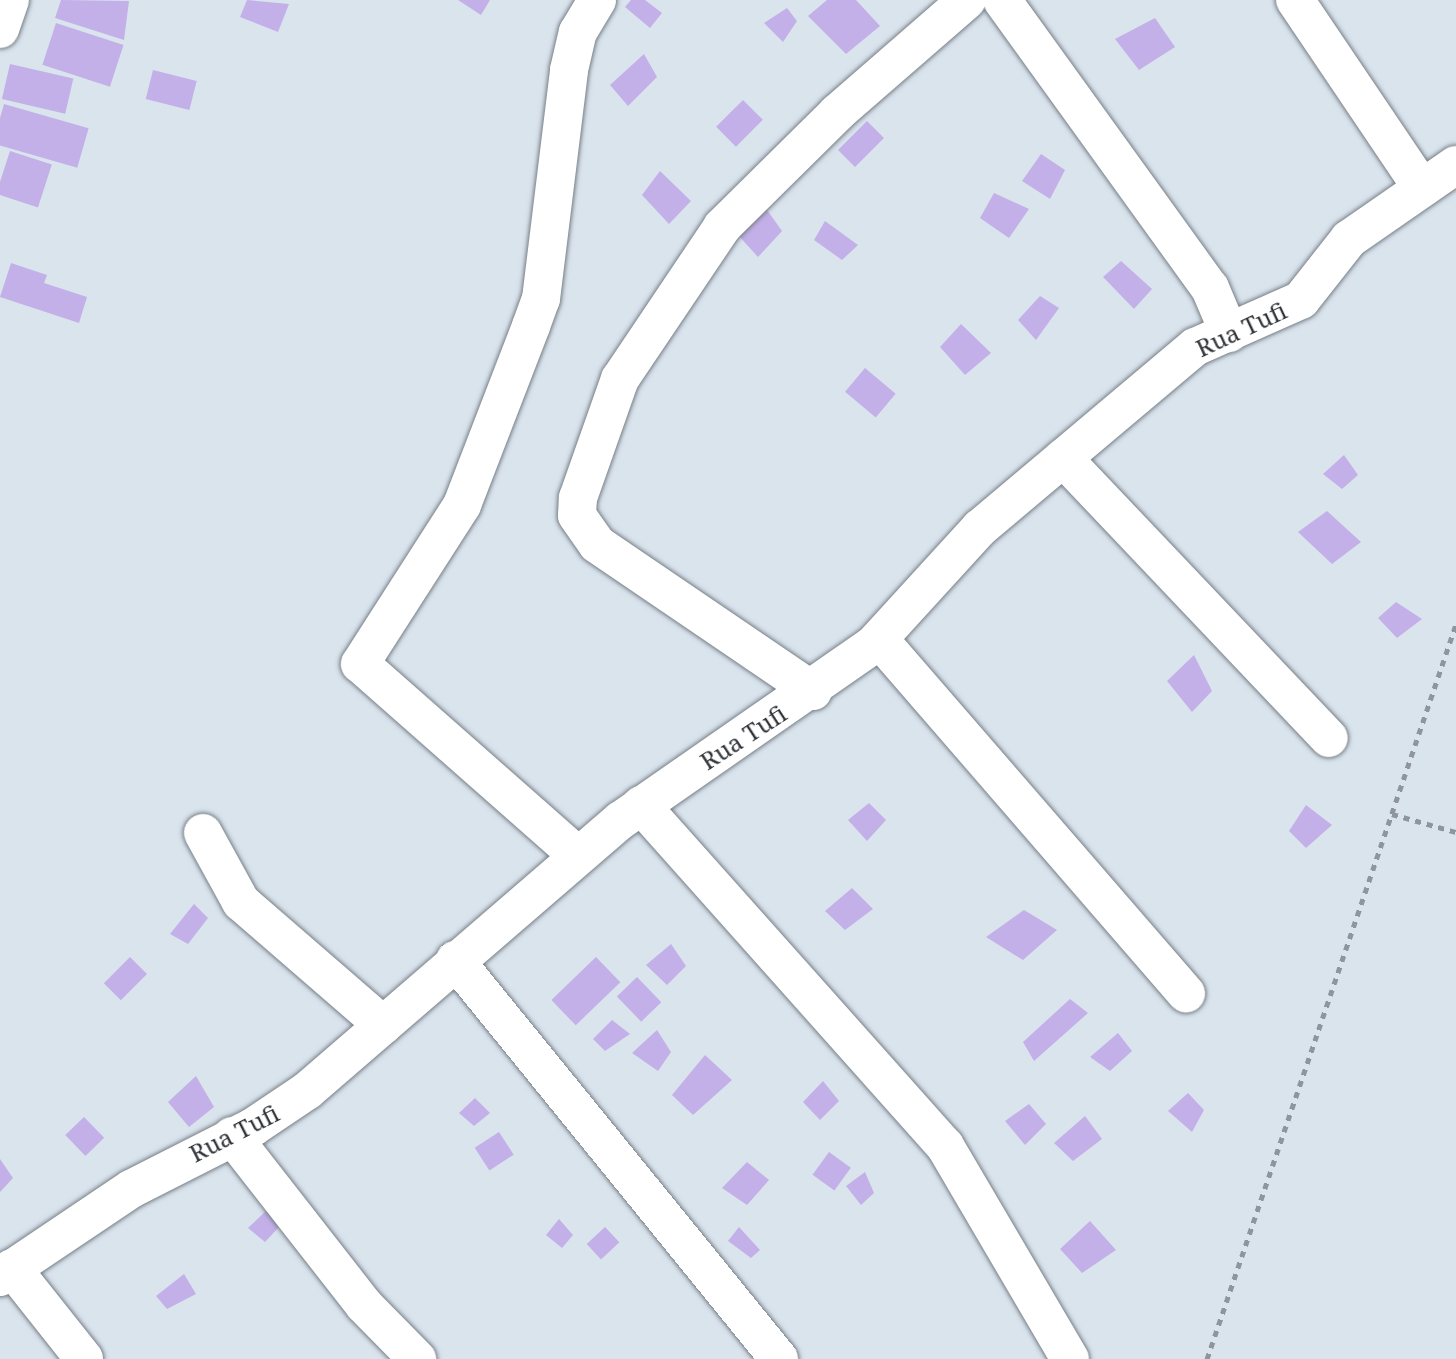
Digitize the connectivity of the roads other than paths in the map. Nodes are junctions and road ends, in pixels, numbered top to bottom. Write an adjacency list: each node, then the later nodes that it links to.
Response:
1 (10, 0): 6 (street)
2 (967, 0): 12 (street)
3 (1002, 0): 9 (street)
4 (1295, 0): 8 (street)
5 (581, 7): 16 (street)
6 (0, 29)
7 (1456, 165): 8 (street, Rua Tufi)
8 (1422, 188): 9 (street, Rua Tufi)
9 (1229, 333): 10 (street, Rua Tufi)
10 (1063, 458): 11 (street, Rua Tufi); 13 (street)
11 (879, 639): 12 (street, Rua Tufi); 18 (street)
12 (813, 691): 14 (street, Rua Tufi)
13 (1329, 738)
14 (641, 805): 16 (street, Rua Tufi); 25 (street)
15 (203, 833): 19 (street)
16 (577, 855): 17 (street, Rua Tufi)
17 (455, 960): 19 (street, Rua Tufi); 24 (street)
18 (1186, 993)
19 (383, 1025): 20 (street, Rua Tufi)
20 (232, 1136): 21 (street, Rua Tufi); 23 (street)
21 (6, 1272): 22 (street)
22 (84, 1359)
23 (417, 1359)
24 (779, 1359)
25 (1070, 1359)

